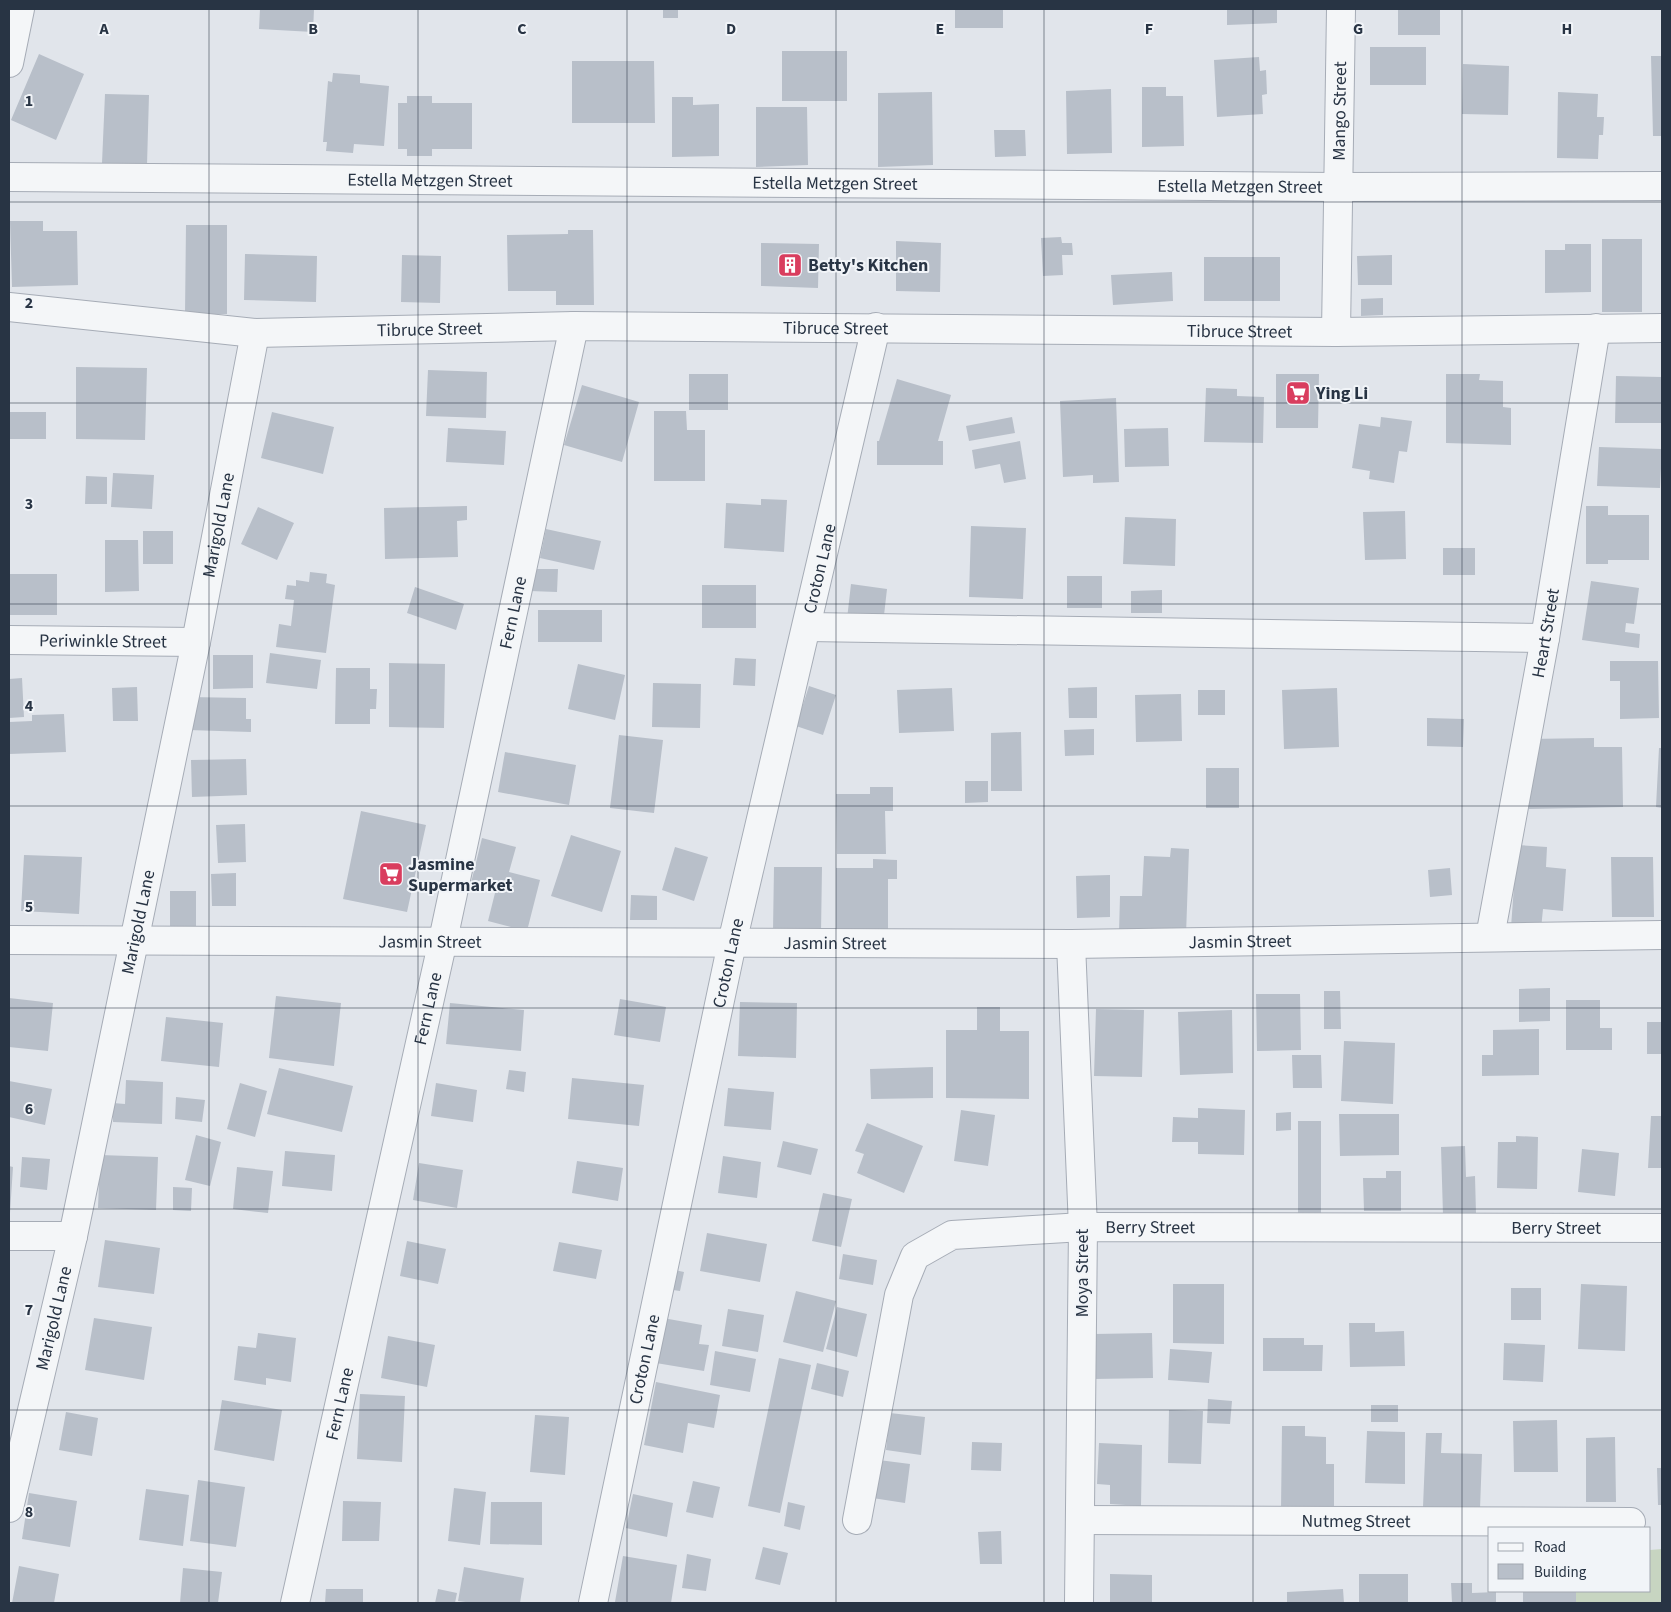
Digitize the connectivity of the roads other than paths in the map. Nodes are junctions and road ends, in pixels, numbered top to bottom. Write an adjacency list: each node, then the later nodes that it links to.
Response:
1 (20, 9): 3 (street)
2 (1341, 9): 6 (street, Mango Street)
3 (9, 63)
4 (9, 177): 6 (street, Estella Metzgen Street)
5 (1662, 186): 6 (street, Estella Metzgen Street)
6 (1338, 187): 12 (street, Mango Street)
7 (9, 307): 13 (street, Tibruce Street)
8 (574, 326): 9 (street, Tibruce Street); 13 (street, Tibruce Street); 22 (street, Fern Lane)
9 (876, 327): 12 (street, Tibruce Street); 14 (street, Croton Lane)
10 (1596, 328): 11 (street, Tibruce Street); 12 (street, Tibruce Street); 15 (street, Heart Street)
11 (1662, 328)
12 (1336, 332)
13 (255, 333): 17 (street, Marigold Lane)
14 (808, 627): 15 (street); 23 (street, Croton Lane)
15 (1545, 638): 19 (street, Heart Street)
16 (9, 640): 17 (street, Periwinkle Street)
17 (196, 642): 21 (street, Marigold Lane)
18 (1662, 935): 19 (street, Jasmin Street)
19 (1490, 937): 24 (street, Jasmin Street)
20 (9, 940): 21 (street, Jasmin Street)
21 (132, 940): 22 (street, Jasmin Street); 28 (street, Marigold Lane)
22 (442, 940): 23 (street, Jasmin Street); 33 (street, Fern Lane)
23 (732, 943): 24 (street, Jasmin Street); 34 (street, Croton Lane)
24 (1071, 944): 25 (street, Moya Street)
25 (1083, 1227): 26 (street, Berry Street); 30 (street, Berry Street); 31 (street, Moya Street)
26 (1662, 1228)
27 (9, 1236): 28 (street)
28 (73, 1236): 29 (street, Marigold Lane)
29 (9, 1508)
30 (857, 1520)
31 (1081, 1520): 32 (street, Nutmeg Street); 35 (street, Moya Street)
32 (1631, 1522)
33 (295, 1603)
34 (593, 1603)
35 (1079, 1603)

